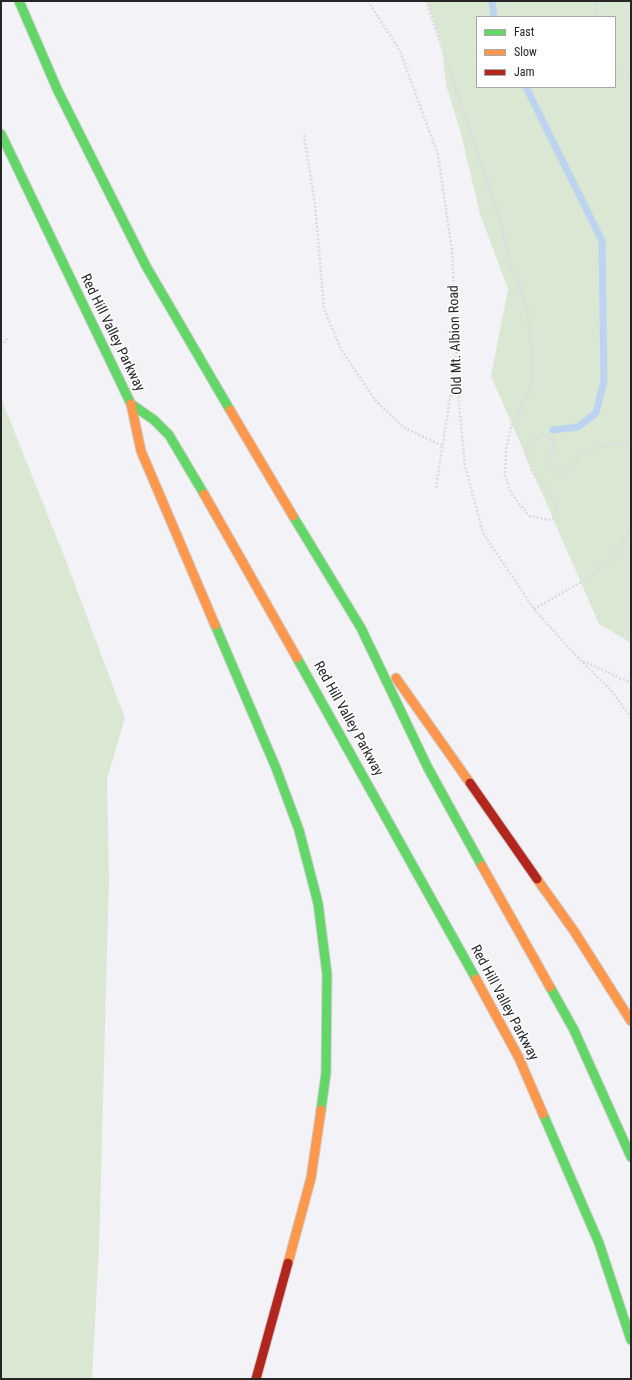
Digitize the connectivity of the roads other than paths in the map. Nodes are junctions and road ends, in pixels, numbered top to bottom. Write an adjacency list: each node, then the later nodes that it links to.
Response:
1 (19, 1): 4 (highway)
2 (1, 135): 3 (highway, Red Hill Valley Parkway)
3 (131, 404): 7 (highway, Red Hill Valley Parkway); 8 (highway)
4 (361, 628): 5 (highway); 6 (highway)
5 (631, 1021)
6 (631, 1157)
7 (631, 1340)
8 (256, 1379)

